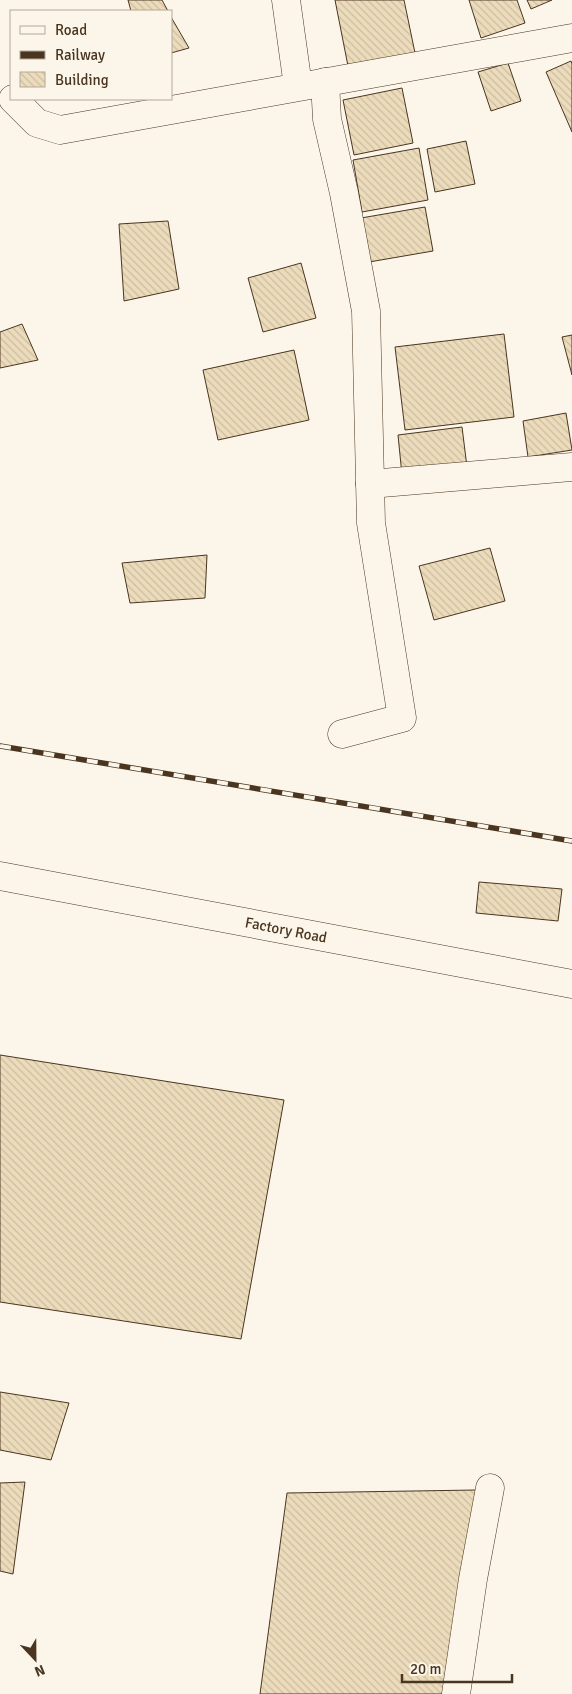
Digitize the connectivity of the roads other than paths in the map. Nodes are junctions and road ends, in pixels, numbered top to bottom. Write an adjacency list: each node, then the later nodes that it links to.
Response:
1 (286, 0): 5 (street)
2 (572, 38): 3 (street)
3 (325, 82): 5 (street); 9 (street)
4 (0, 83): 6 (street)
5 (298, 86): 7 (street)
6 (10, 96)
7 (14, 100)
8 (572, 467): 9 (street)
9 (370, 484): 10 (street)
10 (342, 734)
11 (0, 876): 12 (street, Factory Road)
12 (572, 984)
13 (490, 1488): 14 (street)
14 (456, 1694)

